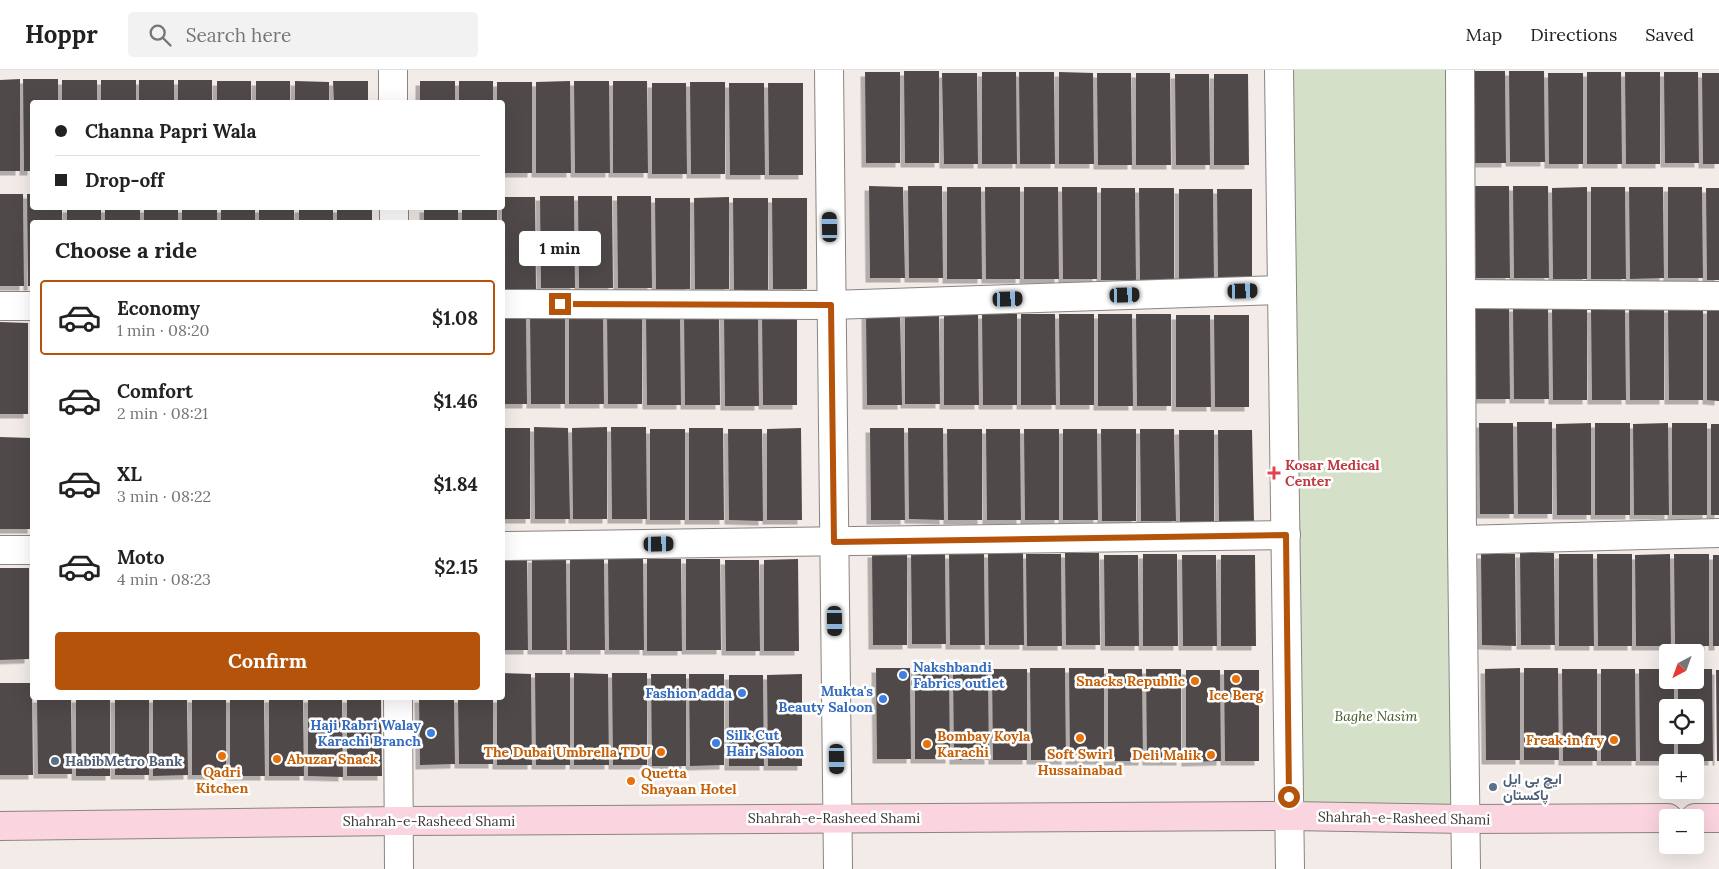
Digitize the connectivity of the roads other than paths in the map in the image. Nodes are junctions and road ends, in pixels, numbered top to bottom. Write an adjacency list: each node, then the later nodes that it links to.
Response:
1 (393, 70): 5 (street)
2 (829, 70): 10 (street)
3 (1279, 70): 6 (street)
4 (1460, 70): 7 (street)
5 (393, 100)
6 (1282, 290): 10 (street); 14 (street)
7 (1462, 294): 8 (street); 15 (street)
8 (1719, 296)
9 (505, 304): 10 (street)
10 (831, 305): 16 (street)
11 (0, 306): 12 (street)
12 (30, 306)
13 (1719, 533): 15 (street)
14 (1286, 535): 16 (street); 21 (street)
15 (1462, 540): 26 (street)
16 (834, 542): 17 (street); 22 (street)
17 (505, 546)
18 (0, 550): 19 (street)
19 (30, 550)
20 (398, 700): 27 (street)
21 (1290, 816): 22 (street, Shahrah-e-Rasheed Shami); 26 (street, Shahrah-e-Rasheed Shami); 31 (street)
22 (838, 818): 27 (street, Shahrah-e-Rasheed Shami); 30 (street)
23 (1659, 818): 26 (street, Shahrah-e-Rasheed Shami)
24 (1704, 818): 25 (street)
25 (1719, 818)
26 (1465, 819): 32 (street)
27 (399, 820): 28 (street, Shahrah-e-Rasheed Shami); 29 (street)
28 (0, 826)
29 (399, 869)
30 (838, 869)
31 (1290, 869)
32 (1466, 869)

